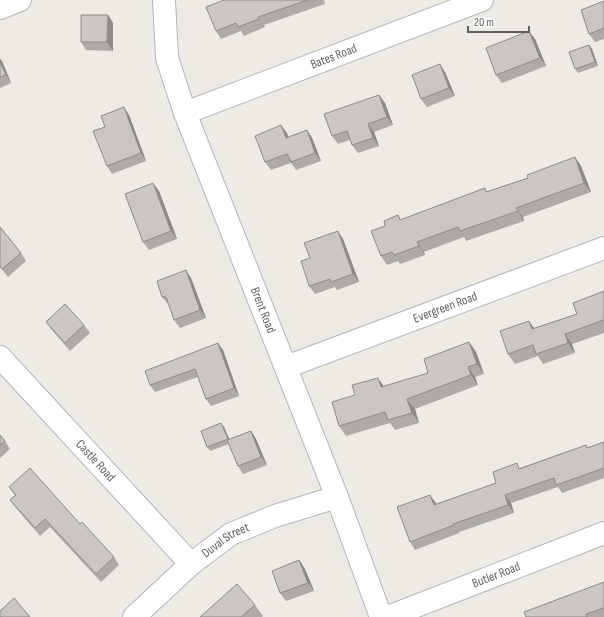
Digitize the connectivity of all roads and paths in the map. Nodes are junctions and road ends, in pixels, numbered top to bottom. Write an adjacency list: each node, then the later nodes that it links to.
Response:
1 (20, 0): 4 (street)
2 (164, 0): 5 (street, Brent Road)
3 (482, 0): 5 (street, Bates Road)
4 (0, 8)
5 (185, 113): 8 (street, Brent Road)
6 (604, 248): 8 (street, Evergreen Road)
7 (0, 357): 11 (street, Castle Road)
8 (286, 367): 9 (street, Brent Road)
9 (337, 497): 11 (street, Duval Street); 13 (street, Brent Road)
10 (604, 534): 14 (street, Butler Road)
11 (191, 564): 12 (street, Duval Street)
12 (134, 617)
13 (380, 617)
14 (388, 617)

